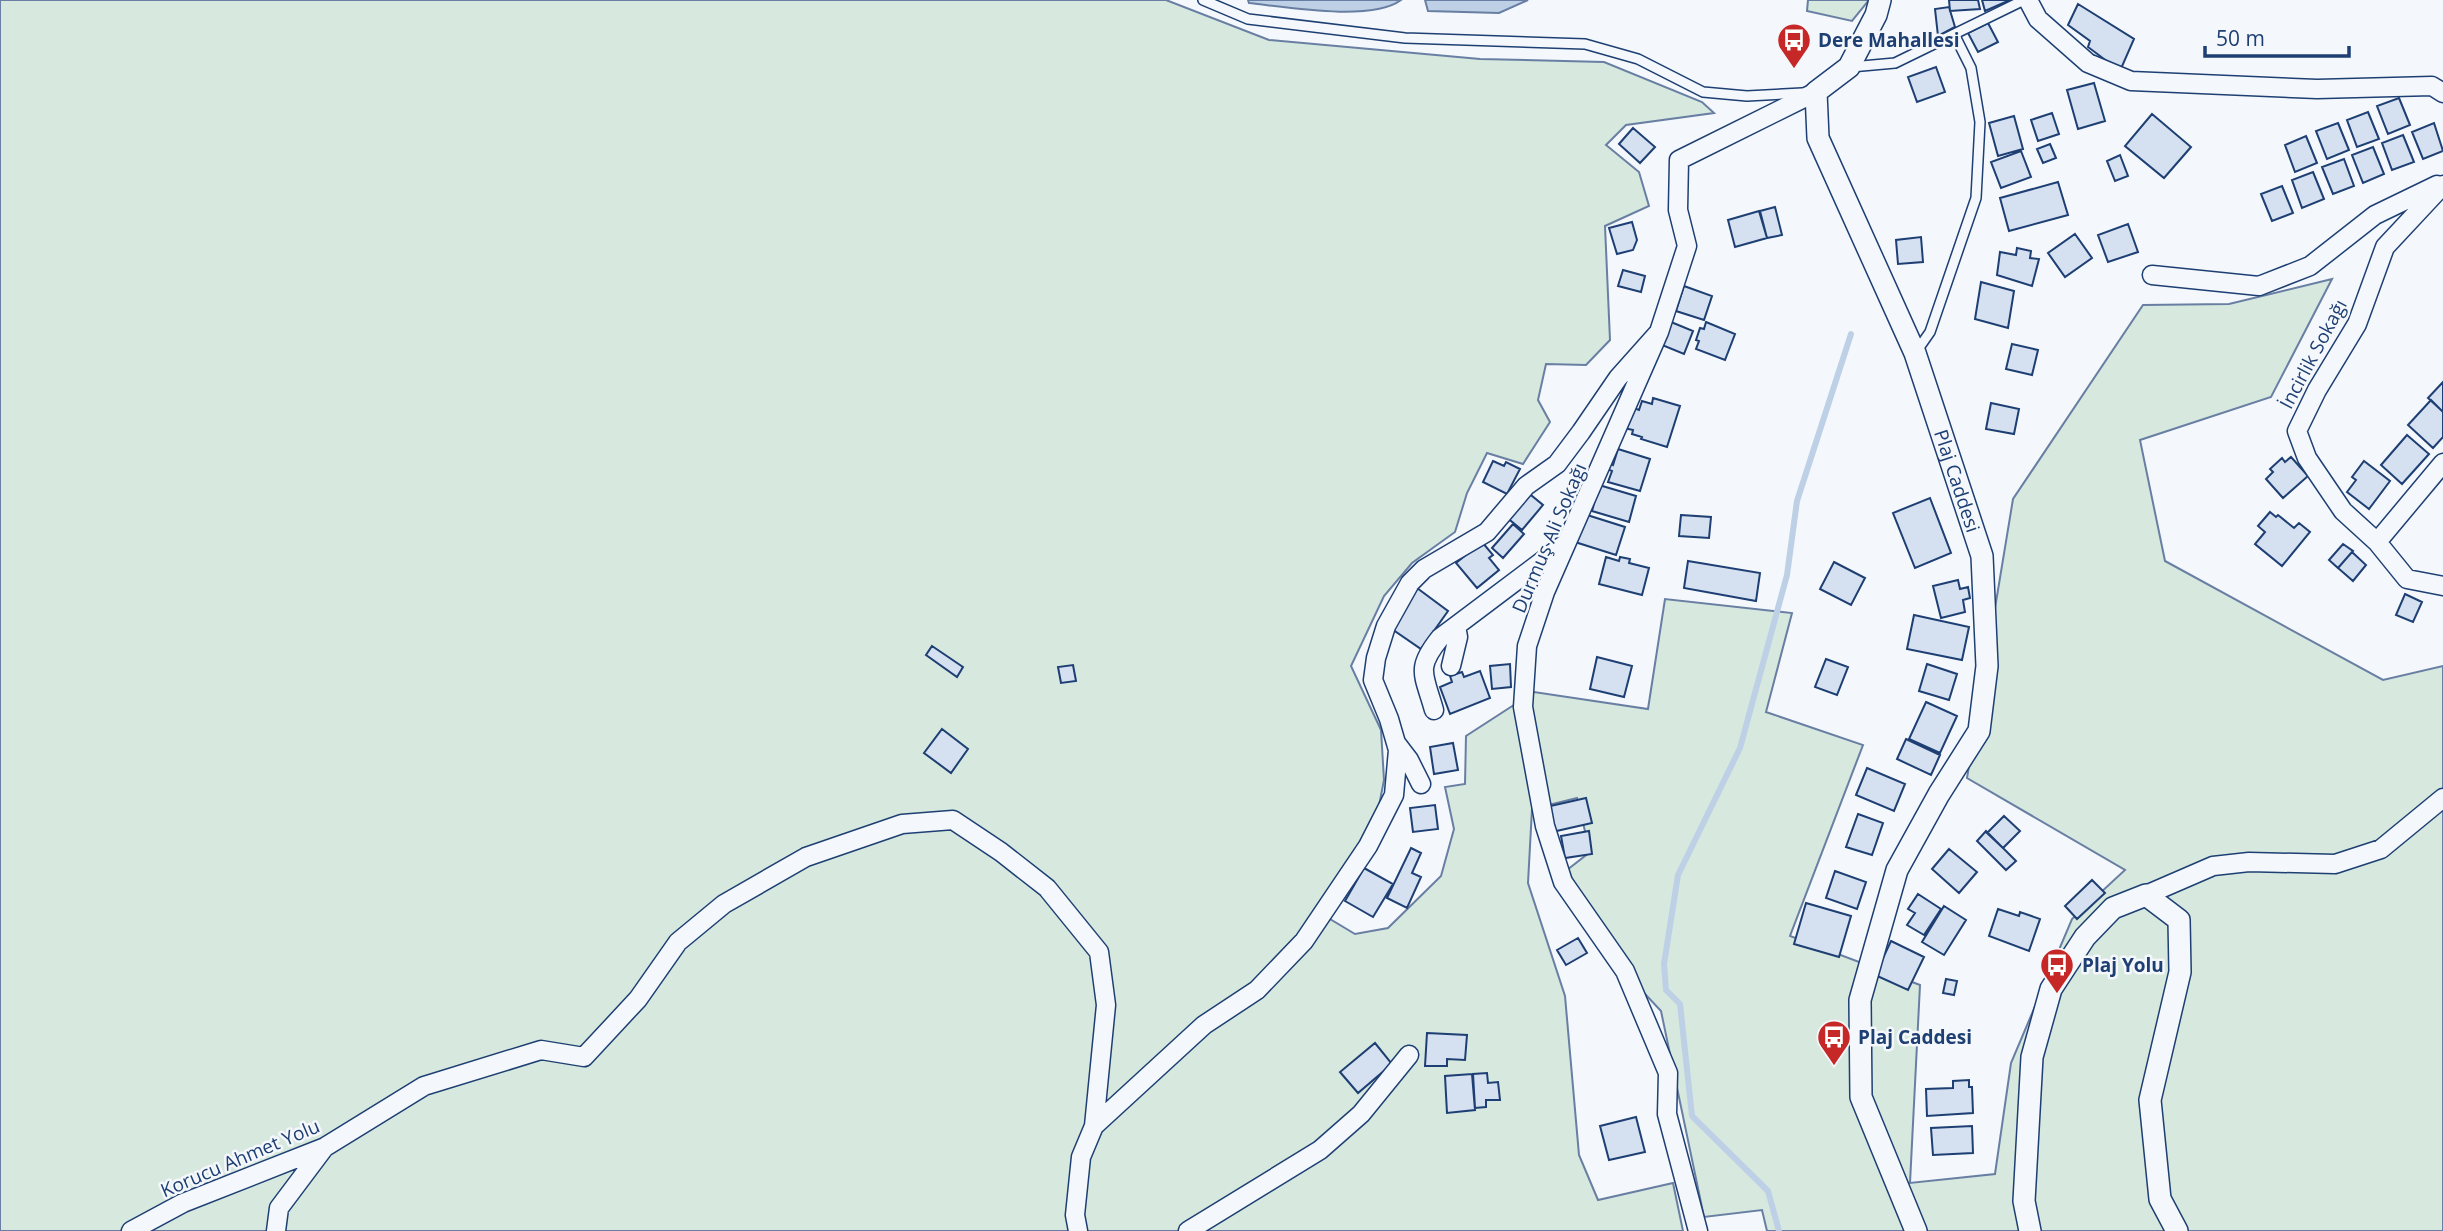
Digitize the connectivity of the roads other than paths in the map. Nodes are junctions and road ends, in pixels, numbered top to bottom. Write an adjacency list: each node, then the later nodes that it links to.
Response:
1 (1203, 0): 6 (lane)
2 (1880, 0): 5 (street)
3 (2026, 0): 4 (lane); 7 (street)
4 (1954, 34): 5 (lane); 11 (lane)
5 (1849, 67): 6 (street)
6 (1816, 92): 10 (street, Durmuş Ali Sokağı); 11 (street, Plaj Caddesi)
7 (2443, 93)
8 (2443, 183): 9 (street); 13 (street, İncirlik Sokağı)
9 (2152, 275)
10 (1659, 332): 14 (street, Durmuş Ali Sokağı); 19 (street)
11 (1915, 353): 31 (street, Plaj Caddesi)
12 (2443, 463): 13 (street)
13 (2377, 541): 15 (street, İncirlik Sokağı)
14 (1568, 542): 16 (street); 30 (street, Durmuş Ali Sokağı)
15 (2443, 586)
16 (1456, 626): 17 (street); 18 (street)
17 (1451, 666)
18 (1434, 710)
19 (1396, 743): 20 (street); 24 (street)
20 (1421, 783)
21 (2443, 798): 22 (street)
22 (2146, 895): 32 (street); 33 (street)
23 (1409, 1055): 29 (street)
24 (1094, 1126): 25 (street, Korucu Ahmet Yolu); 28 (street)
25 (325, 1147): 26 (street, Korucu Ahmet Yolu); 27 (street)
26 (131, 1231)
27 (275, 1231)
28 (1078, 1231)
29 (1188, 1231)
30 (1698, 1231)
31 (1916, 1231)
32 (2030, 1231)
33 (2177, 1231)

